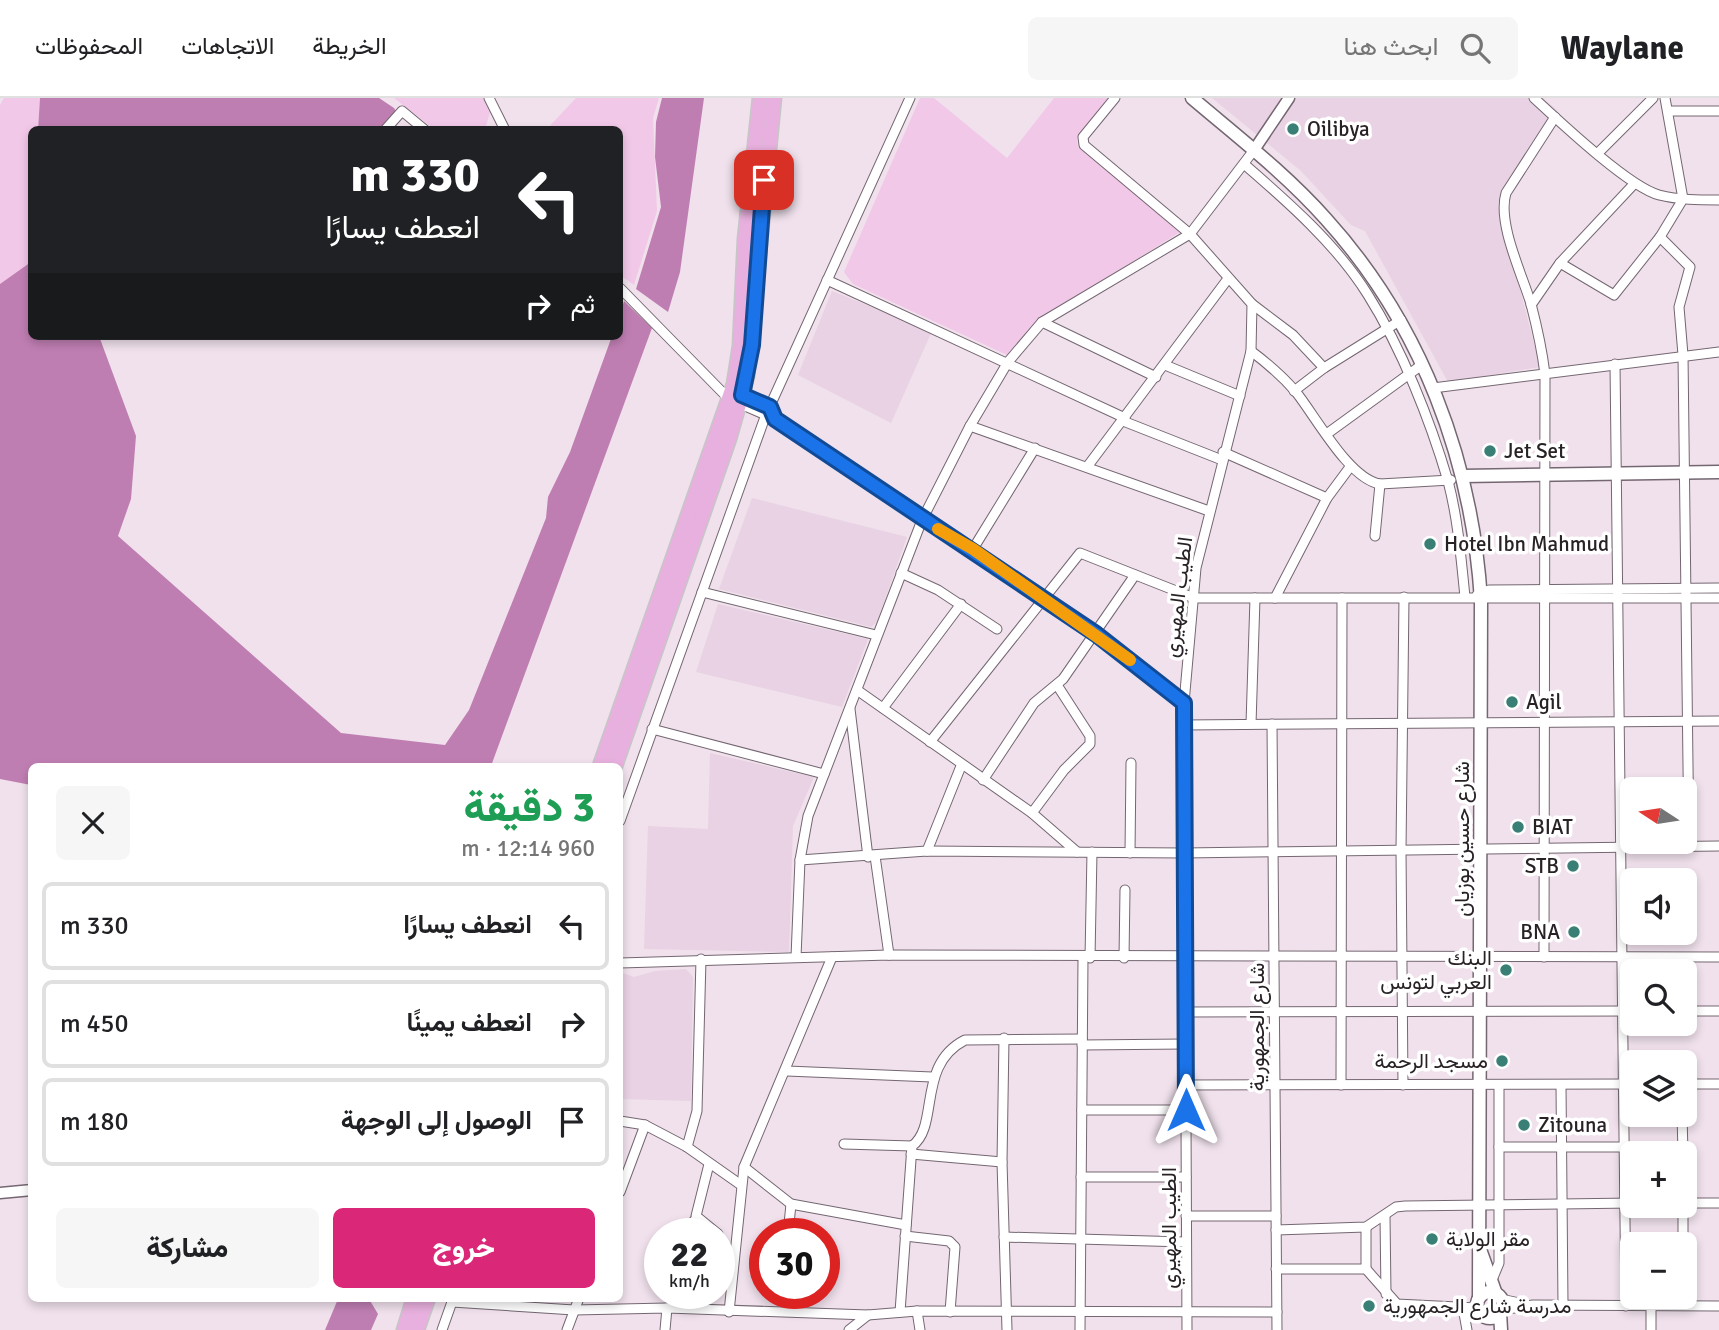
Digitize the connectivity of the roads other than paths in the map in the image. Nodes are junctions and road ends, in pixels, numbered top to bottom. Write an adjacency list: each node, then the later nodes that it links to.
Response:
1 (489, 98): 16 (street)
2 (760, 98): 48 (main road)
3 (774, 98): 48 (main road)
4 (911, 98): 26 (street)
5 (1115, 98): 23 (street)
6 (1192, 98): 17 (main road, شارع حسين بوزيان)
7 (1289, 98): 17 (street)
8 (1534, 98): 13 (street)
9 (1653, 98): 18 (street)
10 (1665, 98): 11 (street)
11 (1669, 111): 12 (street); 21 (street)
12 (1719, 111)
13 (1555, 117): 18 (street); 30 (street)
14 (389, 126): 15 (street)
15 (420, 126)
16 (503, 126)
17 (1254, 150): 19 (street); 31 (main road, شارع حسين بوزيان)
18 (1599, 152): 20 (street)
19 (1244, 164): 23 (street); 33 (street)
20 (1634, 184): 21 (street); 25 (street)
21 (1683, 199): 22 (street); 24 (street)
22 (1719, 201)
23 (1190, 234): 27 (street); 32 (street)
24 (1660, 237): 25 (street); 36 (street)
25 (1560, 263): 30 (street)
26 (827, 280): 37 (street); 49 (street)
27 (1227, 280): 29 (street); 40 (street)
28 (623, 291): 48 (street)
29 (1252, 304): 34 (street, الطيب المهيري); 41 (street)
30 (1531, 305): 42 (street)
31 (1401, 320): 33 (street); 38 (main road, شارع حسين بوزيان)
32 (1042, 322): 37 (street); 44 (street)
33 (1386, 328): 41 (street); 43 (street)
34 (1251, 351): 46 (street); 47 (street, الطيب المهيري)
35 (1719, 352): 36 (street)
36 (1683, 355): 39 (street); 58 (street)
37 (1008, 362): 51 (street); 52 (street)
38 (1423, 364): 43 (street); 45 (main road, شارع حسين بوزيان)
39 (1615, 364): 42 (street); 60 (street)
40 (1165, 365): 44 (street); 47 (street)
41 (1324, 368): 46 (street)
42 (1545, 374): 45 (street); 61 (street)
43 (1408, 375): 53 (street); 63 (street)
44 (1156, 377): 51 (street)
45 (1433, 388): 62 (main road, شارع حسين بوزيان)
46 (1294, 391): 53 (street)
47 (1240, 396): 55 (street, الطيب المهيري)
48 (733, 397): 49 (street); 50 (street); 107 (main road); 108 (main road)
49 (770, 407): 50 (street)
50 (770, 418): 67 (street); 73 (street)
51 (1124, 419): 55 (street); 56 (street)
52 (970, 426): 54 (street); 67 (street)
53 (1328, 433): 57 (street)
54 (1035, 448): 56 (street); 69 (street)
55 (1222, 456): 65 (street); 66 (street, الطيب المهيري)
56 (1087, 467): 66 (street)
57 (1350, 467): 64 (street); 65 (street)
58 (1685, 472): 59 (main road); 60 (main road); 74 (street)
59 (1719, 472)
60 (1616, 473): 61 (main road); 76 (street)
61 (1545, 474): 62 (main road); 75 (street)
62 (1462, 476): 63 (street); 77 (main road, شارع حسين بوزيان)
63 (1448, 481): 64 (street); 79 (street)
64 (1380, 484): 68 (street)
65 (1327, 498): 82 (street)
66 (1209, 510): 80 (street, الطيب المهيري)
67 (922, 520): 69 (street); 70 (street)
68 (1375, 536)
69 (973, 549): 85 (street)
70 (901, 573): 86 (street); 89 (street)
71 (1135, 575): 80 (street); 85 (street); 88 (street)
72 (1719, 588): 74 (street)
73 (702, 592): 89 (street); 105 (street)
74 (1687, 593): 76 (street); 84 (street); 95 (street)
75 (1545, 594): 76 (street); 77 (street); 99 (street)
76 (1617, 594): 97 (street)
77 (1479, 596): 79 (street); 98 (main road, شارع حسين بوزيان)
78 (1404, 597): 79 (street); 83 (street); 103 (street)
79 (1465, 597)
80 (1194, 598): 81 (street); 92 (street, الطيب المهيري)
81 (1255, 598): 82 (street); 100 (street)
82 (1275, 598): 83 (street)
83 (1342, 598): 102 (street)
84 (1719, 598)
85 (1045, 600): 88 (street); 106 (street)
86 (961, 604): 87 (street); 94 (street)
87 (997, 629)
88 (1096, 634): 90 (street); 92 (street)
89 (876, 635): 91 (street)
90 (1057, 685): 113 (street); 115 (street)
91 (857, 690): 93 (street); 94 (street)
92 (1184, 703): 104 (street, الطيب المهيري)
93 (850, 707): 111 (street); 129 (street)
94 (883, 708): 106 (street)
95 (1688, 721): 96 (street); 97 (street); 112 (street)
96 (1719, 721)
97 (1618, 722): 99 (street); 118 (street)
98 (1482, 723): 99 (street); 103 (street); 124 (main road, شارع حسين بوزيان)
99 (1545, 723): 119 (street)
100 (1251, 724): 101 (street); 104 (street)
101 (1272, 724): 102 (street); 123 (street, شارع الجمهورية)
102 (1340, 724): 103 (street); 120 (street)
103 (1403, 724): 121 (street)
104 (1183, 725): 128 (street, الطيب المهيري)
105 (652, 729): 111 (street); 114 (street)
106 (930, 742): 110 (street)
107 (601, 763)
108 (616, 763)
109 (1131, 763): 127 (street)
110 (961, 766): 113 (street); 122 (street)
111 (824, 774): 130 (street)
112 (1688, 777)
113 (983, 780): 115 (street)
114 (623, 812)
115 (1032, 813): 125 (street)
116 (1698, 846): 117 (street)
117 (1719, 846)
118 (1619, 848): 119 (street); 141 (street)
119 (1544, 849): 124 (street); 140 (street)
120 (1340, 850): 121 (street); 123 (street); 137 (street)
121 (1401, 850): 124 (street); 138 (street)
122 (927, 851): 125 (street); 129 (street)
123 (1272, 851): 128 (street); 136 (street, شارع الجمهورية)
124 (1481, 851): 139 (main road, شارع حسين بوزيان)
125 (1077, 852): 126 (street)
126 (1092, 852): 127 (street); 143 (street)
127 (1130, 853): 128 (street)
128 (1184, 853): 135 (street, الطيب المهيري)
129 (871, 856): 130 (street); 132 (street)
130 (800, 860): 133 (street)
131 (1125, 890): 144 (street)
132 (889, 955): 134 (street); 143 (street)
133 (796, 957): 134 (street); 145 (street)
134 (832, 957): 158 (street)
135 (1185, 957): 136 (street); 144 (street); 150 (street, الطيب المهيري)
136 (1274, 957): 137 (street); 151 (street, شارع الجمهورية)
137 (1341, 957): 138 (street); 152 (street)
138 (1402, 957): 139 (street); 153 (street)
139 (1481, 957): 140 (street); 154 (main road, شارع حسين بوزيان)
140 (1544, 957): 141 (street)
141 (1622, 957): 142 (street)
142 (1719, 957)
143 (1086, 958): 144 (street); 156 (street)
144 (1124, 958)
145 (701, 959): 146 (street); 175 (street)
146 (623, 963)
147 (1620, 1011): 154 (street)
148 (1697, 1011): 149 (street)
149 (1719, 1011)
150 (1185, 1012): 151 (street); 157 (street, الطيب المهيري)
151 (1275, 1012): 152 (street); 164 (street, شارع الجمهورية)
152 (1341, 1012): 153 (street); 165 (street)
153 (1402, 1012): 154 (street); 166 (street)
154 (1481, 1012): 167 (main road, شارع حسين بوزيان)
155 (1004, 1038): 156 (street); 159 (street); 180 (street)
156 (1082, 1042): 157 (street); 170 (street)
157 (1185, 1044): 163 (street, الطيب المهيري)
158 (787, 1071): 159 (street); 182 (street)
159 (932, 1077): 179 (street)
160 (1620, 1084): 169 (street)
161 (1697, 1084): 162 (street)
162 (1719, 1084)
163 (1185, 1085): 164 (street); 171 (street, الطيب المهيري)
164 (1275, 1085): 165 (street); 197 (street, شارع الجمهورية)
165 (1341, 1085): 166 (street)
166 (1403, 1085): 167 (street)
167 (1480, 1085): 168 (street); 192 (main road, شارع حسين بوزيان)
168 (1499, 1085): 169 (street); 176 (street)
169 (1561, 1085): 177 (street)
170 (1082, 1110): 171 (street); 183 (street)
171 (1186, 1110): 184 (street, الطيب المهيري)
172 (623, 1121): 173 (street)
173 (645, 1125): 175 (street); 185 (street)
174 (845, 1144): 179 (street)
175 (687, 1147): 181 (street)
176 (1499, 1147): 177 (street); 193 (street)
177 (1562, 1147): 178 (street); 194 (street)
178 (1620, 1147)
179 (911, 1150): 180 (street); 201 (street)
180 (1002, 1162): 205 (street)
181 (709, 1164): 186 (street); 199 (street)
182 (744, 1167): 186 (street); 191 (street)
183 (1081, 1177): 184 (street); 206 (street)
184 (1186, 1177): 196 (street, الطيب المهيري)
185 (623, 1184)
186 (741, 1185): 209 (street)
187 (28, 1190): 188 (street)
188 (0, 1193)
189 (1620, 1203): 194 (street)
190 (1719, 1203): 195 (street)
191 (791, 1204): 200 (street); 201 (street)
192 (1480, 1204): 193 (street); 198 (street); 208 (main road, شارع حسين بوزيان)
193 (1499, 1204): 194 (street); 212 (street)
194 (1562, 1204): 221 (street)
195 (1697, 1204)
196 (1186, 1216): 197 (street); 207 (street, الطيب المهيري)
197 (1276, 1216): 203 (street, شارع الجمهورية)
198 (1385, 1216): 202 (street); 213 (street)
199 (696, 1218)
200 (790, 1218)
201 (905, 1225): 204 (street)
202 (1366, 1227): 203 (street); 211 (street)
203 (1276, 1230): 210 (street, شارع الجمهورية)
204 (905, 1236): 233 (street); 234 (street)
205 (1004, 1237): 206 (street); 238 (street)
206 (1081, 1241): 207 (street); 235 (street)
207 (1186, 1242): 236 (street, الطيب المهيري)
208 (1479, 1246): 212 (main road, شارع حسين بوزيان); 225 (main road, شارع حسين بوزيان)
209 (736, 1247): 232 (street)
210 (1276, 1269): 211 (street); 237 (street, شارع الجمهورية)
211 (1366, 1269): 213 (street)
212 (1492, 1280): 220 (main road, شارع حسين بوزيان)
213 (1386, 1295): 224 (street)
214 (413, 1302): 240 (main road)
215 (427, 1302): 241 (main road)
216 (451, 1302): 242 (street)
217 (476, 1302): 230 (street)
218 (577, 1302): 230 (street)
219 (1697, 1303): 223 (street)
220 (1500, 1304): 221 (street); 225 (main road); 225 (main road); 253 (main road, شارع حسين بوزيان)
221 (1563, 1306): 222 (street)
222 (1620, 1306)
223 (1719, 1306)
224 (1463, 1307): 225 (street); 251 (street)
225 (1480, 1307): 252 (main road)
226 (644, 1308): 230 (street)
227 (667, 1309): 244 (street)
228 (682, 1309): 232 (street)
229 (1651, 1309): 254 (street)
230 (574, 1310): 243 (street)
231 (916, 1311): 233 (street); 234 (street); 246 (street)
232 (729, 1312): 239 (street)
233 (900, 1312): 239 (street)
234 (950, 1312): 238 (street)
235 (1080, 1312): 236 (street); 238 (street); 248 (street)
236 (1187, 1312): 237 (street); 249 (street, الطيب المهيري)
237 (1277, 1312): 250 (street, شارع الجمهورية)
238 (1008, 1313): 247 (street)
239 (868, 1315): 245 (street)
240 (404, 1330)
241 (417, 1330)
242 (442, 1330)
243 (567, 1330)
244 (665, 1330)
245 (849, 1330)
246 (920, 1330)
247 (1007, 1330)
248 (1080, 1330)
249 (1187, 1330)
250 (1277, 1330)
251 (1467, 1330)
252 (1489, 1330)
253 (1501, 1330)
254 (1651, 1330)

